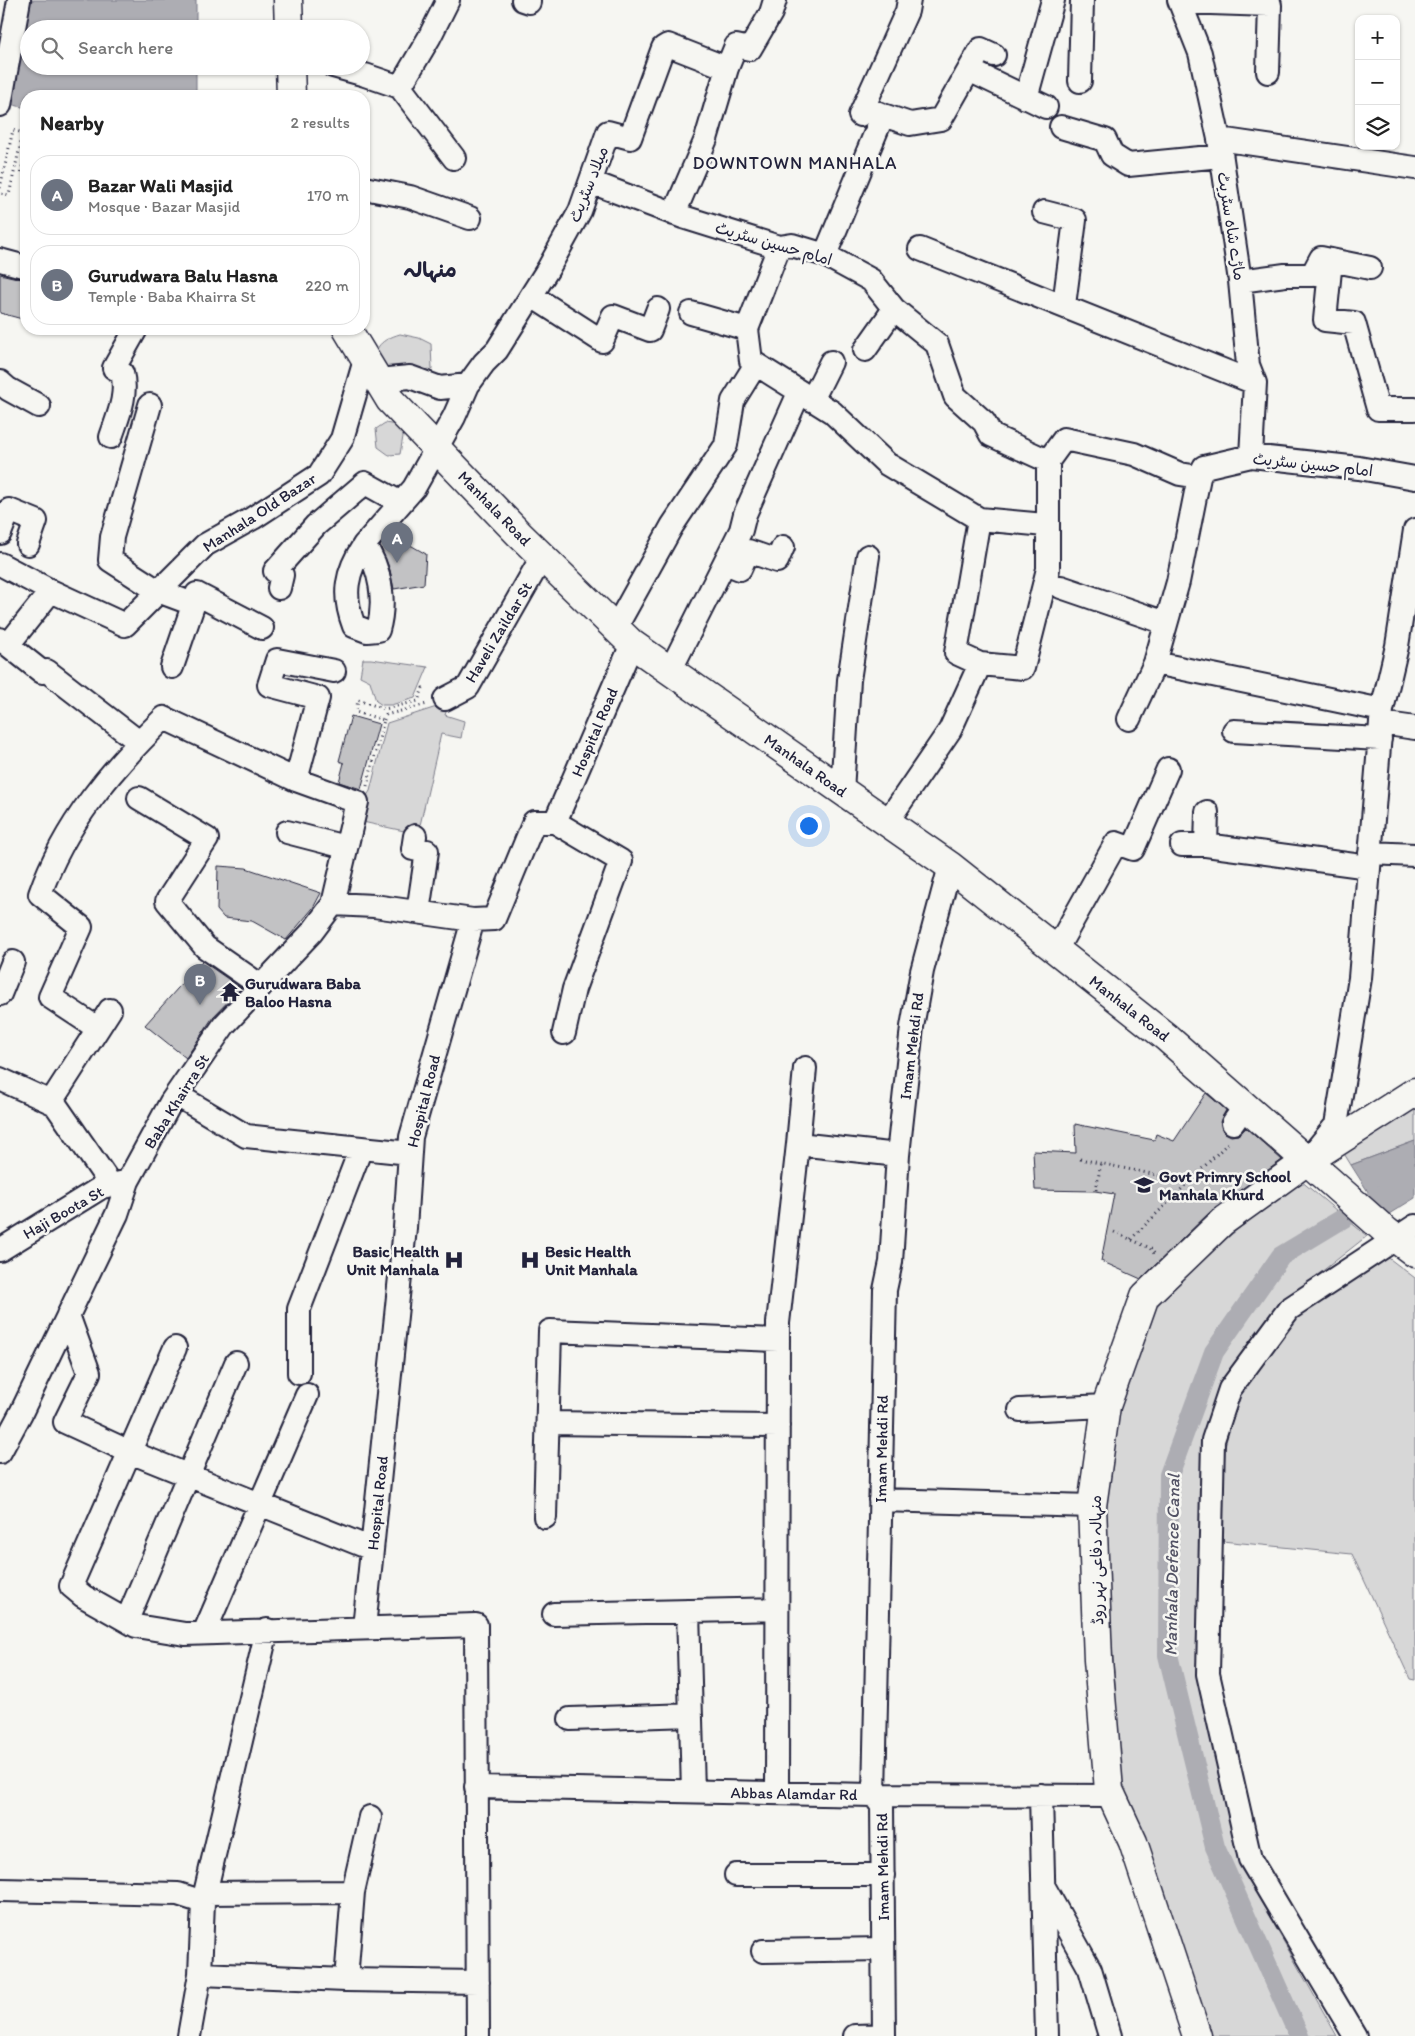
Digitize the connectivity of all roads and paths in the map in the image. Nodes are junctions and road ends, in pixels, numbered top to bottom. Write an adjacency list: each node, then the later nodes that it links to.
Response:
1 (19, 0): 23 (street)
2 (288, 0): 12 (main road)
3 (448, 0): 20 (street)
4 (523, 0): 5 (street)
5 (530, 0)
6 (775, 0): 14 (street)
7 (909, 0): 25 (street)
8 (1053, 0): 22 (street)
9 (1082, 0): 19 (street)
10 (1180, 1): 11 (street); 28 (street, ماڑے شاہ سٹریٹ)
11 (1239, 2): 16 (street)
12 (289, 20)
13 (994, 55): 15 (street)
14 (727, 68): 35 (street, میلاد سٹریٹ); 40 (street)
15 (969, 70): 22 (street); 25 (street)
16 (1268, 72)
17 (290, 75): 21 (main road)
18 (364, 75): 20 (street)
19 (1080, 81)
20 (400, 87): 31 (street)
21 (291, 90)
22 (1026, 98): 24 (street)
23 (0, 105)
24 (1046, 107)
25 (869, 112): 44 (street)
26 (1061, 127): 28 (street)
27 (20, 132): 36 (path)
28 (1220, 148): 32 (street); 49 (street, ماڑے شاہ سٹریٹ)
29 (20, 149): 30 (path)
30 (19, 154): 33 (path)
31 (454, 158)
32 (1415, 168)
33 (15, 170): 34 (path); 38 (path)
34 (20, 172)
35 (591, 182): 40 (street, امام حسین سٹریٹ); 50 (street, میلاد سٹریٹ)
36 (0, 188)
37 (370, 189): 41 (street)
38 (0, 193)
39 (1044, 212): 51 (street)
40 (674, 214): 42 (street, امام حسین سٹریٹ)
41 (470, 218)
42 (779, 247): 44 (street, امام حسین سٹریٹ); 55 (street)
43 (920, 249): 51 (street)
44 (825, 255): 52 (street, امام حسین سٹریٹ)
45 (0, 260): 47 (street)
46 (1331, 260): 48 (street); 49 (street); 68 (street)
47 (20, 265)
48 (1370, 268)
49 (1240, 281): 63 (street, ماڑے شاہ سٹریٹ)
50 (532, 296): 53 (street); 64 (street, میلاد سٹریٹ)
51 (1064, 305): 63 (street)
52 (894, 308): 58 (street); 72 (street, امام حسین سٹریٹ)
53 (658, 309)
54 (691, 313): 55 (street)
55 (748, 329): 60 (street)
56 (133, 335): 69 (street)
57 (350, 335): 61 (main road, Manhala Road)
58 (865, 350)
59 (831, 362): 65 (street)
60 (756, 364): 65 (street); 94 (street, Hospital Road)
61 (371, 370): 64 (street); 70 (main road, Manhala Road); 90 (street, Manhala Old Bazar)
62 (0, 382): 67 (street)
63 (1255, 383): 71 (street, ماڑے شاہ سٹریٹ)
64 (468, 385): 70 (street, میلاد سٹریٹ)
65 (806, 397): 76 (street); 85 (street)
66 (150, 405): 90 (street)
67 (38, 406)
68 (1415, 409)
69 (110, 437)
70 (436, 448): 75 (street, میلاد سٹریٹ); 84 (main road, Manhala Road)
71 (1250, 456): 73 (street, امام حسین سٹریٹ); 74 (street, امام حسین سٹریٹ)
72 (1048, 461): 73 (street); 96 (street)
73 (1199, 477): 92 (street)
74 (1415, 478)
75 (401, 503): 81 (street, میلاد سٹریٹ); 88 (street)
76 (979, 519): 77 (street); 96 (street)
77 (1045, 525)
78 (1415, 530): 106 (street)
79 (0, 533): 80 (street)
80 (28, 544)
81 (364, 545)
82 (783, 547): 85 (street)
83 (868, 556): 112 (street)
84 (542, 557): 94 (main road, Manhala Road); 101 (street, Haveli Zaildar St)
85 (725, 563): 100 (street)
86 (0, 564): 89 (street, Manhala Old Bazar)
87 (1061, 587): 92 (street)
88 (279, 588)
89 (51, 591): 90 (street, Manhala Old Bazar); 95 (street)
90 (158, 591): 91 (street)
91 (193, 604): 93 (street); 98 (street)
92 (1166, 623): 97 (street)
93 (262, 628)
94 (623, 636): 100 (main road, Manhala Road); 116 (street, Hospital Road)
95 (4, 642): 109 (street)
96 (980, 664): 117 (street)
97 (1155, 664): 104 (street); 106 (street)
98 (172, 667)
99 (334, 671): 111 (street)
100 (670, 671): 112 (main road, Manhala Road)
101 (445, 699): 102 (path); 103 (path)
102 (385, 709): 103 (path); 105 (path)
103 (386, 714): 105 (path)
104 (1129, 719)
105 (384, 720): 113 (path)
106 (1381, 724): 107 (street); 108 (street); 124 (street)
107 (1415, 728)
108 (1234, 730)
109 (139, 742): 111 (street); 134 (street)
110 (1168, 769): 129 (street)
111 (296, 780): 122 (street)
112 (842, 791): 117 (main road, Manhala Road)
113 (365, 793)
114 (139, 798): 131 (street)
115 (1207, 812): 121 (street)
116 (555, 822): 128 (street); 135 (street)
117 (887, 822): 125 (main road, Manhala Road)
118 (287, 832): 122 (street)
119 (415, 836): 127 (street)
120 (1182, 845): 121 (street)
121 (1206, 846): 124 (street)
122 (345, 847): 126 (street)
123 (1415, 855): 124 (street)
124 (1370, 860): 148 (street)
125 (950, 866): 129 (main road, Manhala Road); 145 (street, Imam Mehdi Rd)
126 (333, 904): 127 (street); 131 (street, Baba Khairra St)
127 (418, 912): 128 (street)
128 (473, 920): 144 (street, Hospital Road)
129 (1056, 950): 141 (main road, Manhala Road)
130 (13, 962): 132 (street)
131 (261, 986): 140 (street, Baba Khairra St)
132 (0, 994)
133 (110, 1010): 134 (street)
134 (97, 1028): 139 (street)
135 (564, 1033)
136 (806, 1068): 142 (street)
137 (0, 1079): 150 (street)
138 (1415, 1092): 148 (main road, منہالہ دفاعی نہر روڈ)
139 (56, 1094)
140 (176, 1095): 143 (street); 150 (street, Baba Khairra St)
141 (1237, 1122): 148 (main road, Manhala Road); 149 (path)
142 (798, 1144): 145 (street); 158 (street)
143 (361, 1148): 144 (street); 161 (street)
144 (410, 1153): 174 (street, Hospital Road)
145 (898, 1154): 170 (street, Imam Mehdi Rd)
146 (1080, 1159): 147 (path)
147 (1101, 1163): 149 (path); 151 (path)
148 (1314, 1168): 153 (main road, Manhala Road); 163 (main road, منہالہ دفاعی نہر روڈ)
149 (1190, 1182): 154 (path)
150 (120, 1183): 155 (street, Haji Boota St); 157 (street, Baba Khairra St)
151 (1096, 1190)
152 (1114, 1232): 154 (path)
153 (1403, 1237): 209 (street)
154 (1131, 1239): 156 (path)
155 (0, 1250)
156 (1156, 1256)
157 (68, 1315): 167 (street, Baba Khairra St); 168 (street)
158 (778, 1340): 165 (street); 166 (street)
159 (175, 1348): 168 (street)
160 (236, 1363): 169 (street)
161 (299, 1373)
162 (307, 1395): 171 (street)
163 (1106, 1406): 164 (street); 172 (main road, منہالہ دفاعی نہر روڈ)
164 (1020, 1410)
165 (548, 1424): 166 (street); 173 (street)
166 (778, 1426): 175 (street)
167 (0, 1452)
168 (130, 1452): 169 (street); 178 (street)
169 (188, 1476): 171 (street); 178 (street)
170 (880, 1500): 172 (street); 187 (street, Imam Mehdi Rd)
171 (259, 1504): 174 (street); 181 (street)
172 (1092, 1506): 189 (main road, منہالہ دفاعی نہر روڈ)
173 (545, 1518)
174 (372, 1549): 179 (street, Hospital Road)
175 (778, 1609): 176 (street); 186 (street)
176 (688, 1611): 177 (street); 182 (street)
177 (554, 1614)
178 (127, 1620): 181 (street)
179 (364, 1628): 180 (street); 184 (street)
180 (267, 1630): 181 (street); 196 (street)
181 (204, 1633)
182 (691, 1715): 183 (street); 185 (street)
183 (570, 1719)
184 (476, 1787): 185 (street, Abbas Alamdar Rd); 201 (street)
185 (693, 1791): 186 (street, Abbas Alamdar Rd)
186 (777, 1793): 187 (street, Abbas Alamdar Rd)
187 (874, 1795): 188 (street, Abbas Alamdar Rd); 192 (street, Imam Mehdi Rd)
188 (1040, 1795): 189 (street, Abbas Alamdar Rd); 193 (street)
189 (1112, 1796): 208 (main road, منہالہ دفاعی نہر روڈ)
190 (370, 1817): 195 (street)
191 (736, 1875): 192 (street)
192 (883, 1875): 197 (street, Imam Mehdi Rd)
193 (1043, 1884): 206 (street); 207 (street)
194 (0, 1890): 196 (street)
195 (353, 1892): 196 (street); 200 (street)
196 (204, 1897): 199 (street)
197 (883, 1949): 198 (street); 205 (street, Imam Mehdi Rd)
198 (764, 1951)
199 (200, 1974): 200 (street); 202 (street)
200 (346, 1980): 201 (street)
201 (478, 1982): 203 (street)
202 (189, 2036)
203 (478, 2036)
204 (855, 2036): 205 (street)
205 (884, 2036)
206 (1047, 2036)
207 (1110, 2036)
208 (1197, 2036)
209 (1355, 2036)

